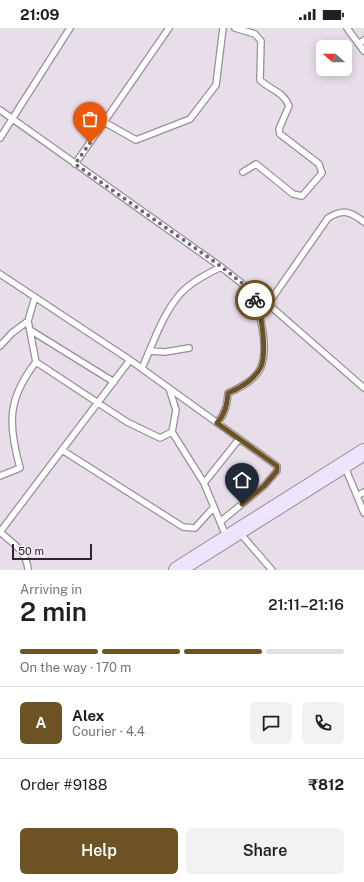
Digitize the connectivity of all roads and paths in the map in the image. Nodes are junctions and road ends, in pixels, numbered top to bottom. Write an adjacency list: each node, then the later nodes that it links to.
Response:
1 (70, 28): 10 (lane)
2 (169, 28): 11 (lane)
3 (223, 28): 11 (lane)
4 (235, 28): 14 (lane)
5 (347, 28): 7 (lane)
6 (364, 40): 7 (lane)
7 (359, 44): 8 (lane)
8 (364, 51)
9 (0, 110): 10 (lane)
10 (13, 119): 12 (lane); 13 (lane)
11 (104, 122): 13 (lane)
12 (0, 138)
13 (75, 164): 16 (lane)
14 (243, 172)
15 (364, 222): 20 (lane)
16 (222, 267): 18 (lane); 25 (lane)
17 (0, 274): 19 (lane)
18 (249, 289): 20 (lane); 33 (lane)
19 (35, 297): 21 (lane); 26 (lane)
20 (268, 304): 31 (lane)
21 (28, 321): 22 (lane); 23 (lane)
22 (30, 330): 27 (lane); 29 (lane)
23 (0, 346)
24 (189, 348): 25 (lane)
25 (150, 351): 28 (lane)
26 (130, 360): 28 (lane); 29 (lane)
27 (36, 362): 32 (lane); 39 (lane)
28 (142, 368): 30 (lane)
29 (114, 382): 32 (lane)
30 (168, 388): 33 (lane); 34 (lane)
31 (364, 388)
32 (98, 403): 34 (lane); 36 (lane)
33 (217, 423): 35 (lane)
34 (172, 432): 40 (lane)
35 (239, 439): 40 (lane); 45 (lane)
36 (62, 450): 43 (lane); 46 (lane)
37 (364, 452): 38 (street)
38 (344, 465): 42 (lane); 47 (street)
39 (0, 476)
40 (204, 483): 43 (lane)
41 (364, 492): 42 (lane)
42 (357, 496): 44 (lane)
43 (214, 507): 45 (lane)
44 (364, 513)
45 (220, 522): 47 (lane)
46 (0, 532): 48 (lane)
47 (233, 535): 49 (street); 50 (lane)
48 (28, 570)
49 (177, 570)
50 (272, 570)

